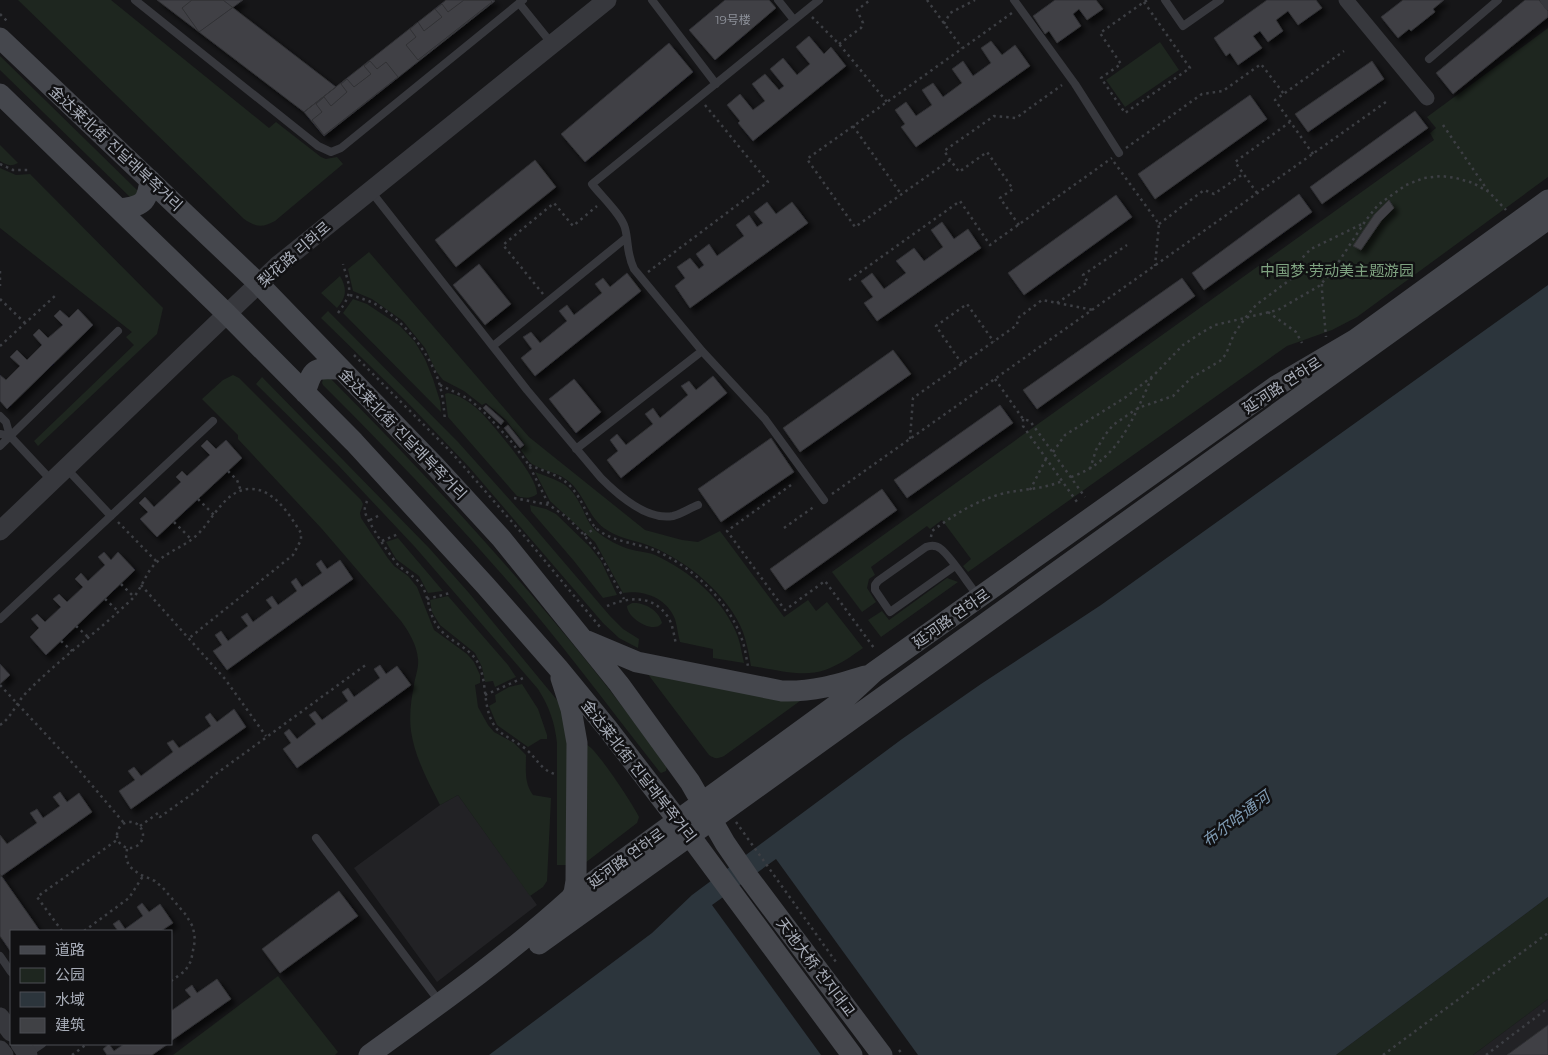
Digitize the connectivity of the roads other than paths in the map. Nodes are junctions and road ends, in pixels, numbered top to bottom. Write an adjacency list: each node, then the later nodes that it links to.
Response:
1 (135, 0): 11 (lane)
2 (607, 0): 16 (street, 梨花路 리화로)
3 (652, 0): 18 (lane)
4 (778, 0): 14 (lane)
5 (820, 0): 14 (lane)
6 (1165, 0): 7 (lane)
7 (1220, 0)
8 (1346, 0): 20 (street)
9 (1498, 0): 17 (lane)
10 (1544, 0): 13 (lane)
11 (521, 2): 16 (lane)
12 (1016, 2): 21 (lane)
13 (1548, 6)
14 (794, 20): 18 (lane)
15 (0, 38): 22 (main road, 金达莱北街 진달래북쪽거리)
16 (552, 44): 23 (street, 梨花路 리화로)
17 (1429, 59)
18 (716, 84): 27 (lane)
19 (0, 94): 25 (main road, 金达莱北街 진달래북쪽거리)
20 (1426, 98)
21 (1119, 153)
22 (150, 180): 25 (main road); 28 (main road, 金达莱北街 진달래북쪽거리)
23 (370, 190): 28 (street, 梨花路 리화로); 31 (lane)
24 (1548, 200): 48 (main road, 延河路 연하로)
25 (118, 209): 29 (main road, 金达莱北街 진달래북쪽거리)
26 (1548, 220): 53 (main road, 延河路 연하로)
27 (626, 238): 31 (lane); 32 (lane)
28 (259, 284): 29 (street, 梨花路 리화로); 33 (main road, 金达莱北街 진달래북쪽거리)
29 (227, 314): 34 (main road, 金达莱北街 진달래북쪽거리); 41 (street, 梨花路 리화로)
30 (118, 331): 38 (lane)
31 (493, 346): 40 (lane)
32 (702, 352): 40 (lane); 43 (lane)
33 (340, 368): 34 (main road); 50 (main road, 金达莱北街 진달래북쪽거리)
34 (305, 393): 51 (main road, 金达莱北街 진달래북쪽거리)
35 (0, 416): 38 (lane)
36 (213, 421): 45 (lane)
37 (0, 434): 38 (lane)
38 (10, 436): 39 (lane); 42 (lane)
39 (0, 446)
40 (576, 449): 44 (lane)
41 (66, 468): 42 (street, 梨花路 리화로); 45 (lane)
42 (52, 481): 46 (street, 梨花路 리화로)
43 (824, 500)
44 (698, 505)
45 (112, 516): 49 (lane)
46 (0, 531)
47 (955, 566): 47 (lane); 48 (lane)
48 (979, 598): 52 (main road, 延河路 연하로)
49 (0, 619)
50 (584, 639): 52 (main road); 53 (main road, 金达莱北街 진달래북쪽거리)
51 (558, 668): 54 (main road, 金达莱北街 진달래북쪽거리); 58 (main road)
52 (874, 672): 53 (main road, 延河路 연하로)
53 (707, 811): 54 (main road, 延河路 연하로); 56 (main road, 金达莱北街 진달래북쪽거리)
54 (684, 828): 57 (main road, 金达莱北街 진달래북쪽거리); 58 (main road, 延河路 연하로); 67 (main road, 延河路 연하로)
55 (316, 838): 61 (lane)
56 (749, 878): 69 (main road, 天池大桥 천지대교)
57 (730, 892): 68 (main road, 天池大桥 천지대교)
58 (571, 898): 61 (main road, 延河路 연하로)
59 (0, 956): 60 (lane)
60 (10, 971)
61 (440, 1003): 66 (main road, 延河路 연하로)
62 (0, 1017): 63 (street)
63 (10, 1031)
64 (0, 1050): 65 (street)
65 (4, 1055)
66 (369, 1055)
67 (391, 1055)
68 (852, 1055)
69 (882, 1055)

